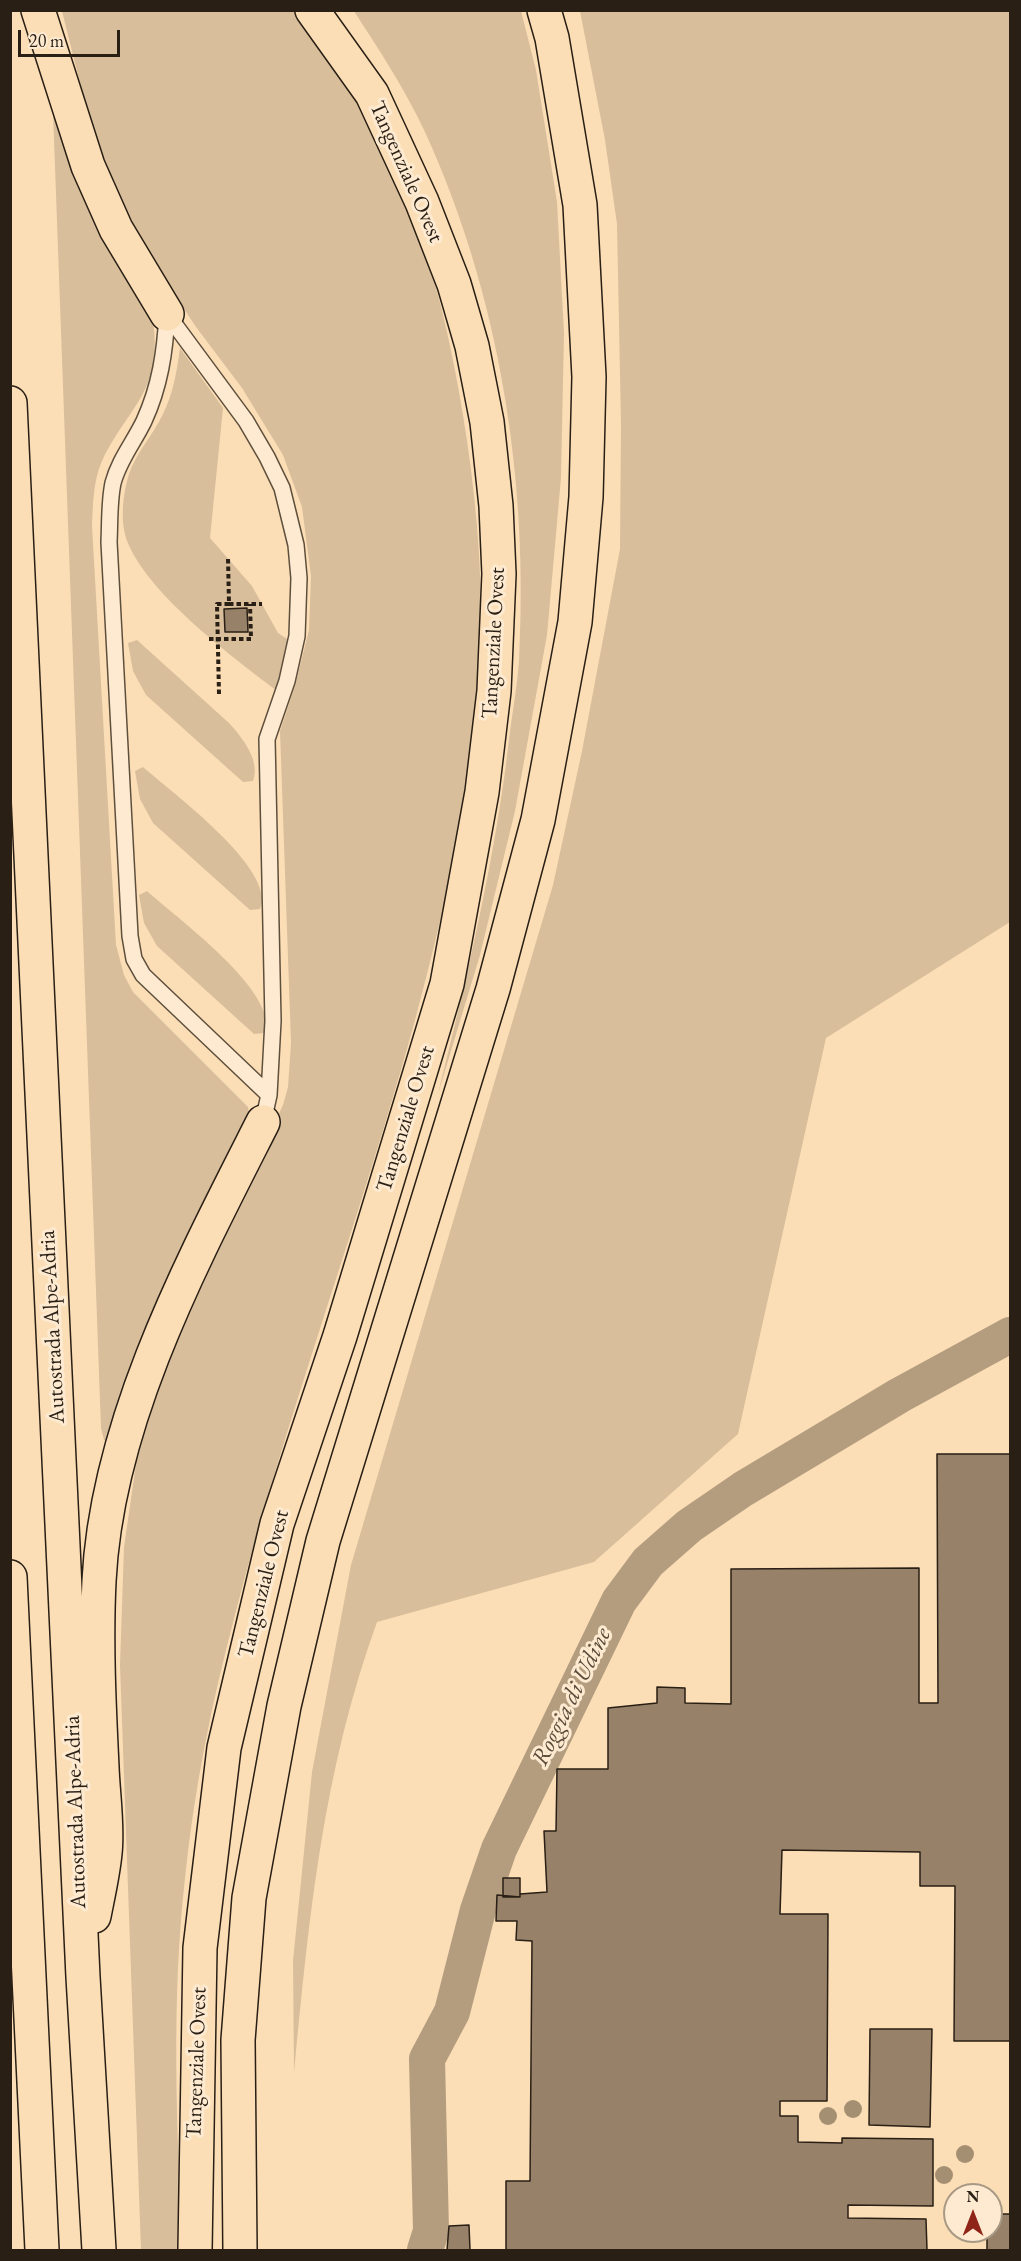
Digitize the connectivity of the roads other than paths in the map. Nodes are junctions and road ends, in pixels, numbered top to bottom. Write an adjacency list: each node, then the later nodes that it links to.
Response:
1 (38, 10): 4 (highway)
2 (312, 10): 11 (highway, Tangenziale Ovest)
3 (544, 10): 12 (highway, Tangenziale Ovest)
4 (167, 314): 6 (lane); 6 (lane)
5 (10, 403): 8 (highway, Autostrada Alpe-Adria)
6 (266, 1108): 8 (highway)
7 (10, 1576): 9 (highway)
8 (83, 1977): 10 (highway, Autostrada Alpe-Adria)
9 (42, 2250)
10 (99, 2250)
11 (195, 2250)
12 (240, 2250)

